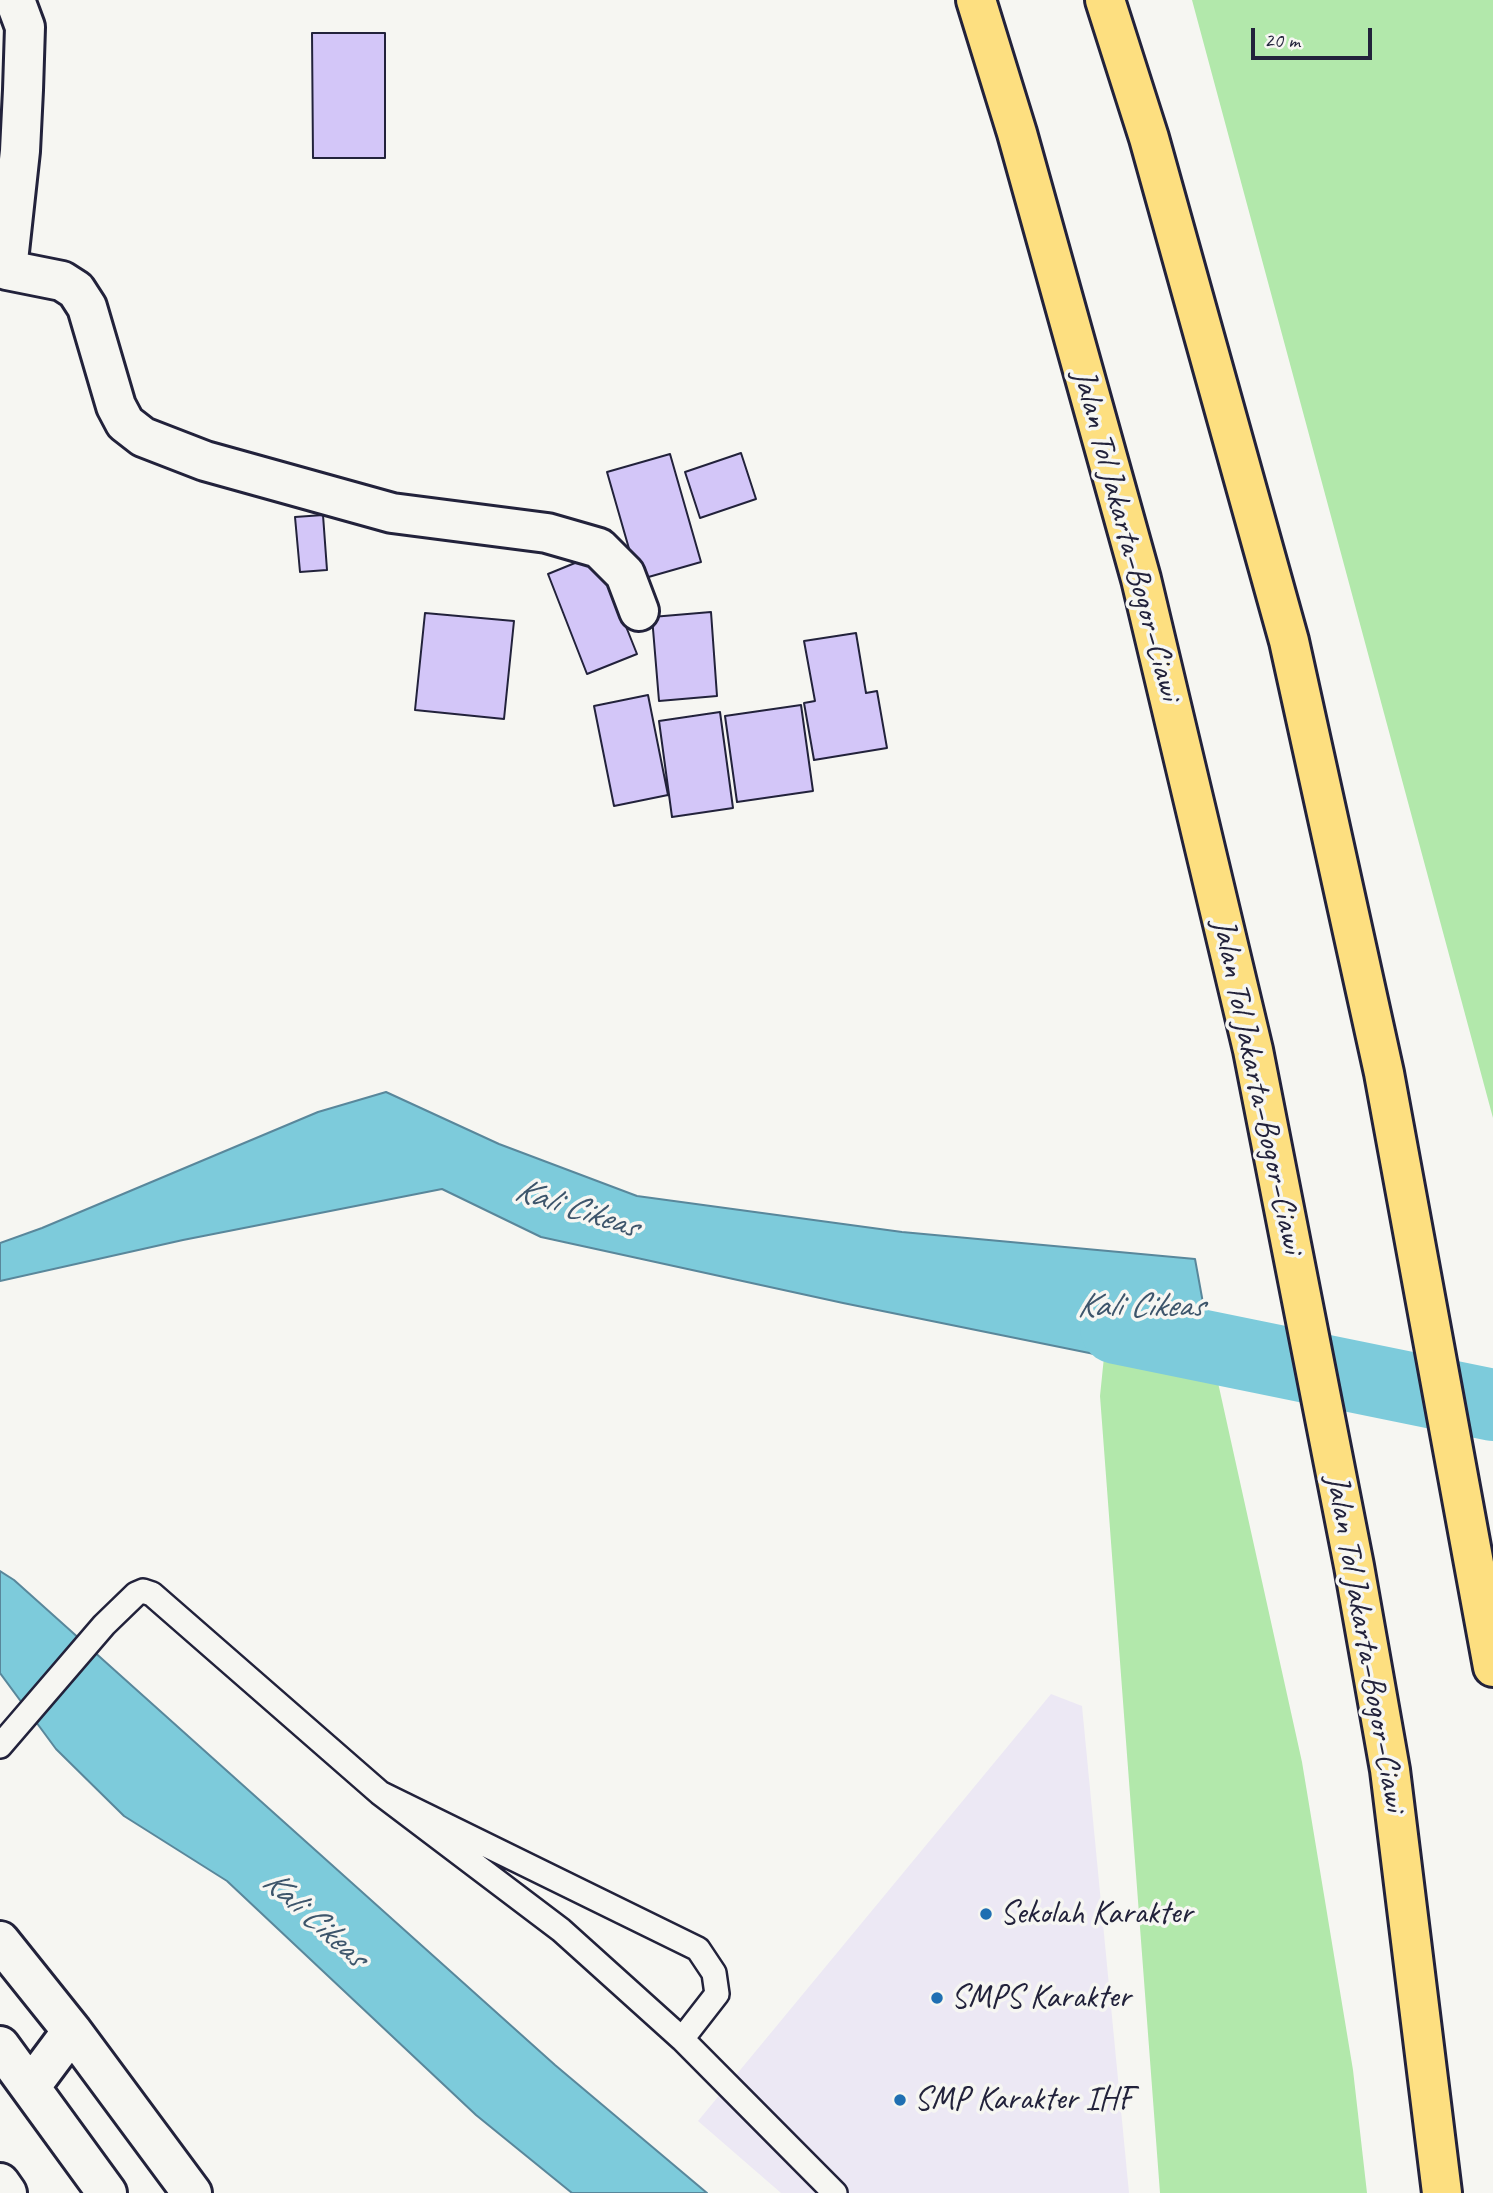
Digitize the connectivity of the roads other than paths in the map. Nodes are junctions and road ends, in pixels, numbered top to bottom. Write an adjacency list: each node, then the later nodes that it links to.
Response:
1 (15, 0): 4 (street)
2 (975, 0): 20 (highway, Jalan Tol Jakarta–Bogor–Ciawi)
3 (1105, 0): 6 (highway)
4 (4, 269): 5 (street)
5 (639, 611)
6 (1493, 1667)
7 (0, 1746): 8 (lane)
8 (380, 1793): 11 (lane); 11 (lane)
9 (0, 1941): 10 (street)
10 (72, 2031): 13 (street); 17 (street)
11 (682, 2039): 18 (lane); 19 (lane)
12 (0, 2046): 13 (street)
13 (31, 2086): 16 (street)
14 (0, 2183): 15 (street)
15 (7, 2193)
16 (107, 2193)
17 (192, 2193)
18 (821, 2193)
19 (835, 2193)
20 (1442, 2193)

